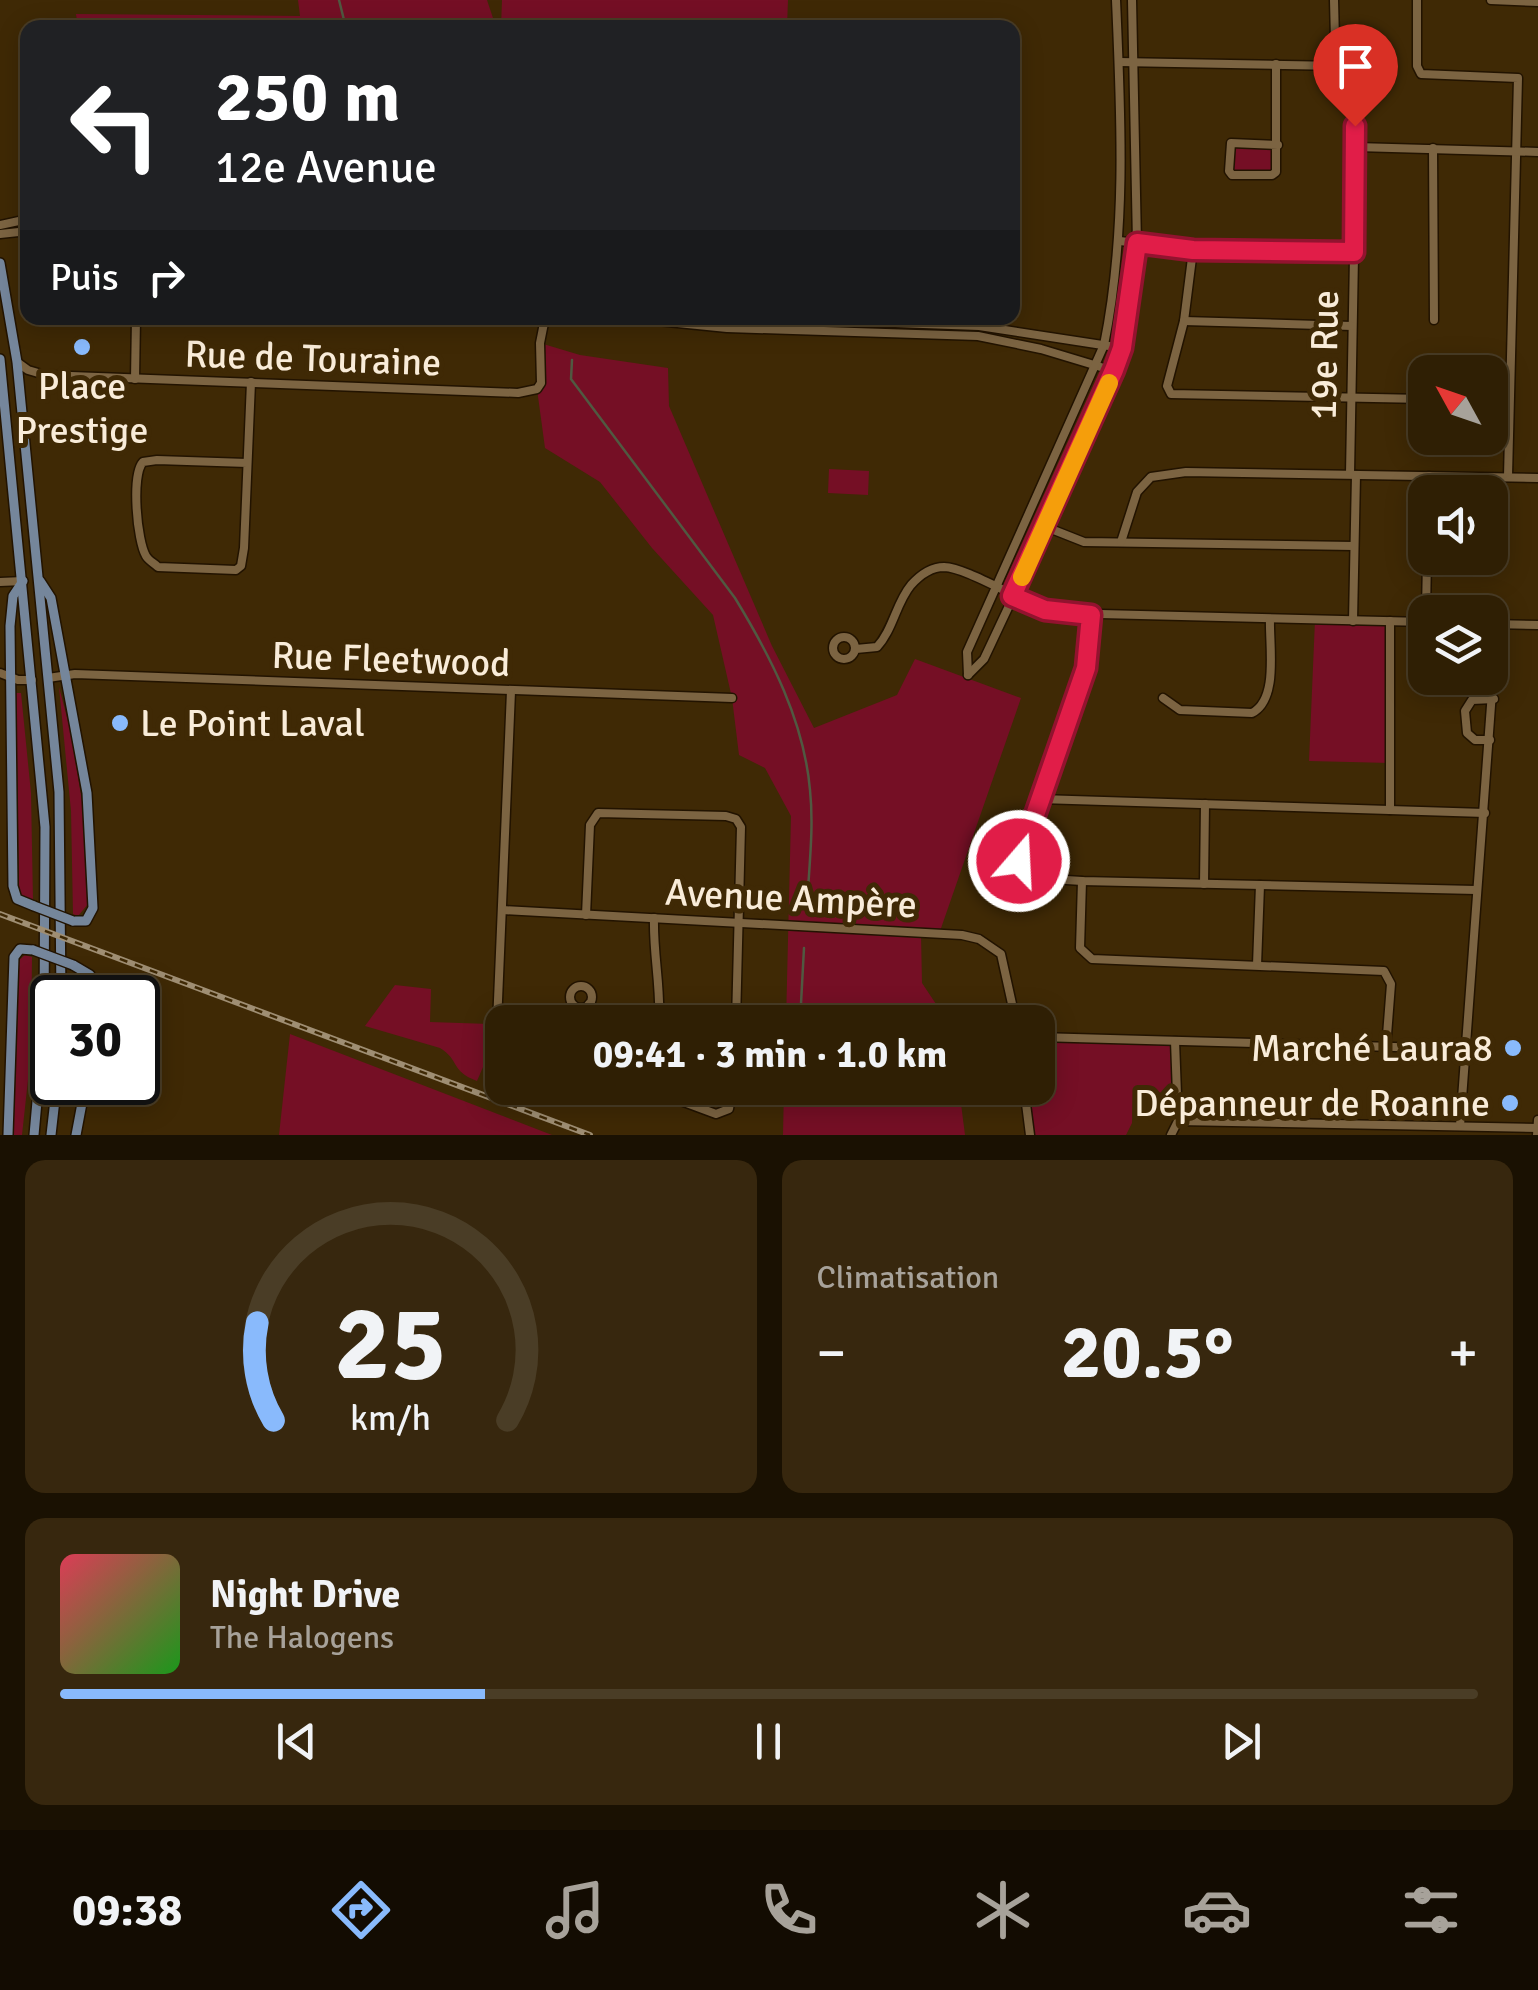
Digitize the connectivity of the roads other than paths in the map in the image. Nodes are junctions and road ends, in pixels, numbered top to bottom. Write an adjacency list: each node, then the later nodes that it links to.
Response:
1 (1116, 0): 7 (street)
2 (1132, 0): 8 (street)
3 (1334, 0): 10 (street, 19e Rue)
4 (1417, 0): 14 (street)
5 (1490, 0): 6 (street)
6 (1538, 2)
7 (1119, 62): 8 (street); 16 (street)
8 (1135, 63): 9 (street); 17 (street)
9 (1276, 64): 10 (street); 11 (street)
10 (1342, 66): 12 (street, 19e Rue)
11 (1278, 144): 11 (street)
12 (1356, 147): 13 (street); 19 (street, 19e Rue)
13 (1434, 148): 14 (street); 21 (street)
14 (1515, 151): 15 (street); 38 (street)
15 (1538, 152)
16 (1120, 241): 17 (street); 28 (street)
17 (1137, 243): 18 (street); 29 (street)
18 (1193, 250): 19 (street); 22 (street)
19 (1354, 252): 27 (street, 19e Rue)
20 (0, 263): 31 (main road)
21 (1434, 320)
22 (1184, 322): 27 (street); 36 (street)
23 (136, 325): 34 (street)
24 (544, 325): 35 (street, Rue de Touraine)
25 (697, 325): 32 (street)
26 (951, 325): 28 (street)
27 (1352, 326): 36 (street, 19e Rue)
28 (1104, 345): 29 (street); 32 (street)
29 (1122, 348): 33 (street)
30 (0, 359): 40 (main road)
31 (17, 362): 34 (street, Rue de Touraine); 39 (main road)
32 (1097, 365): 33 (street); 52 (street)
33 (1114, 370): 46 (street)
34 (136, 379): 35 (street, Rue de Touraine)
35 (251, 382): 41 (street)
36 (1351, 399): 37 (street); 42 (street, 19e Rue)
37 (1408, 400)
38 (1510, 400): 44 (street)
39 (23, 428): 40 (street); 49 (main road)
40 (4, 429): 50 (main road)
41 (247, 463): 41 (street)
42 (1353, 474): 43 (street); 47 (street); 48 (street, 19e Rue)
43 (1408, 475)
44 (1508, 476): 45 (street)
45 (1538, 478)
46 (1046, 526): 47 (street); 53 (street)
47 (1121, 542): 48 (street)
48 (1354, 546): 56 (street, 19e Rue)
49 (38, 578): 63 (main road); 64 (main road)
50 (22, 581): 51 (street); 62 (main road); 65 (main road)
51 (0, 582)
52 (996, 588): 53 (street); 53 (street); 61 (street)
53 (1012, 596): 54 (street)
54 (1091, 615): 55 (street); 72 (street)
55 (1270, 619): 56 (street); 69 (street)
56 (1352, 621): 57 (street)
57 (1390, 622): 58 (street); 74 (street)
58 (1408, 622)
59 (1508, 624): 60 (street)
60 (1538, 625)
61 (856, 649)
62 (5, 675): 63 (main road, bridge); 65 (street)
63 (67, 676): 64 (street, Rue Fleetwood); 66 (street, Rue Fleetwood)
64 (48, 678): 85 (main road)
65 (32, 680): 107 (main road)
66 (511, 691): 68 (street, Rue Fleetwood); 80 (street)
67 (1494, 695): 70 (street)
68 (732, 698)
69 (1162, 698)
70 (1494, 699): 71 (street); 71 (street)
71 (1490, 740): 75 (street)
72 (1040, 799): 73 (street); 76 (street)
73 (1206, 804): 74 (street); 77 (street)
74 (1390, 810): 75 (street)
75 (1485, 813): 79 (street)
76 (1082, 882): 77 (street); 84 (street)
77 (1204, 884): 78 (street)
78 (1260, 886): 79 (street); 84 (street)
79 (1476, 890): 94 (street)
80 (502, 910): 81 (street, Avenue Ampère); 87 (street)
81 (586, 914): 82 (street, Avenue Ampère); 83 (street)
82 (654, 918): 83 (street, Avenue Ampère); 88 (street)
83 (739, 921): 89 (street); 90 (street, Avenue Ampère)
84 (1257, 966): 93 (street)
85 (61, 975)
86 (90, 975): 95 (main road, bridge)
87 (498, 1005)
88 (660, 1005)
89 (737, 1005)
90 (1013, 1005)
91 (1055, 1037): 92 (street)
92 (1175, 1041): 93 (street); 102 (street)
93 (1386, 1048): 94 (street)
94 (1464, 1050): 103 (street)
95 (5, 1091): 106 (main road)
96 (54, 1105): 108 (main road)
97 (82, 1105): 109 (main road)
98 (693, 1105): 99 (street)
99 (729, 1105)
100 (1026, 1105): 110 (street)
101 (1538, 1120): 105 (street)
102 (1178, 1121): 104 (street); 111 (street)
103 (1460, 1126): 104 (street); 105 (street)
104 (1359, 1130)
105 (1538, 1130)
106 (8, 1135)
107 (34, 1135)
108 (50, 1135)
109 (76, 1135)
110 (1030, 1135)
111 (1171, 1135)

